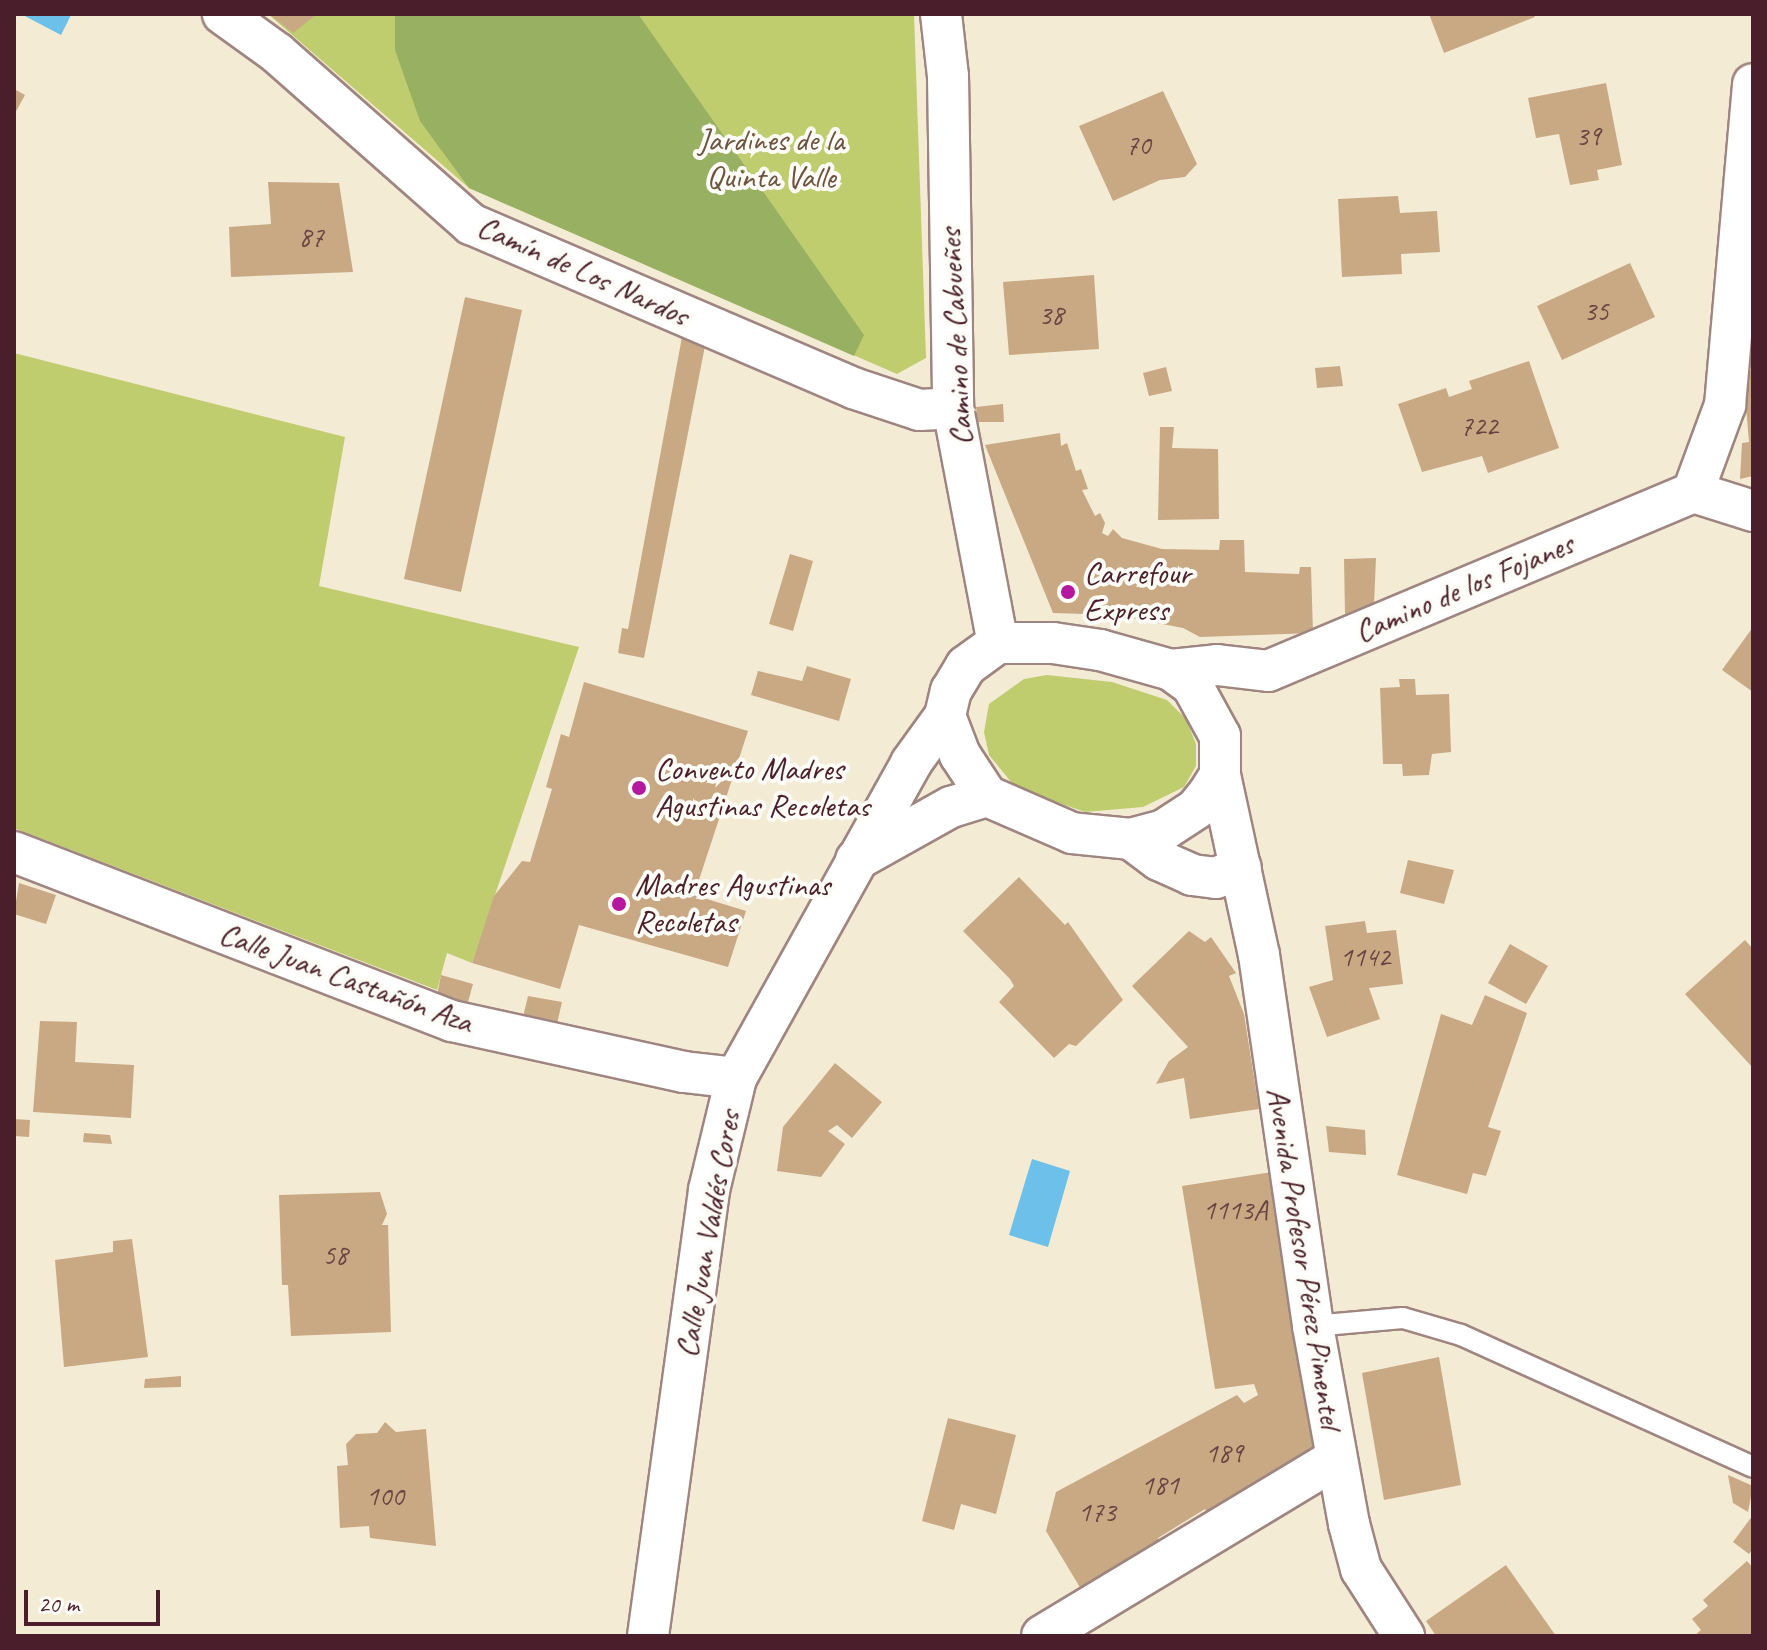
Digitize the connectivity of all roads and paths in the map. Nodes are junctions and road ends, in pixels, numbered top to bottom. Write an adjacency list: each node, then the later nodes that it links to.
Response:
1 (223, 14): 7 (street, Camín de Los Nardos)
2 (941, 14): 4 (street, Camino de Cabueñes)
3 (970, 14): 4 (street, Camino de Cabueñes)
4 (948, 76): 7 (street, Camino de Cabueñes)
5 (1753, 84): 6 (street)
6 (1749, 227): 8 (street)
7 (953, 408): 10 (street, Camino de Cabueñes)
8 (1693, 492): 9 (street); 12 (street, Camino de los Fojanes)
9 (1753, 511)
10 (998, 643): 11 (street); 13 (street)
11 (1171, 670): 12 (street, Camino de los Fojanes); 14 (street)
12 (1268, 671): 14 (street)
13 (945, 716): 16 (street); 19 (street, Calle Juan Valdés Cores)
14 (1220, 736): 15 (street)
15 (1220, 775): 17 (street); 20 (street, Avenida Profesor Pérez Pimentel)
16 (987, 796): 17 (street); 19 (street)
17 (1131, 839): 20 (street)
18 (14, 852): 21 (street, Calle Juan Castañón Aza)
19 (856, 860): 21 (street, Calle Juan Valdés Cores)
20 (1241, 867): 22 (street, Avenida Profesor Pérez Pimentel)
21 (736, 1078): 25 (street, Calle Juan Valdés Cores)
22 (1313, 1326): 23 (street, Avenida Profesor Pérez Pimentel); 24 (lane)
23 (1335, 1459): 26 (street); 27 (street, Avenida Profesor Pérez Pimentel)
24 (1753, 1467)
25 (648, 1636)
26 (1042, 1636)
27 (1404, 1636)

